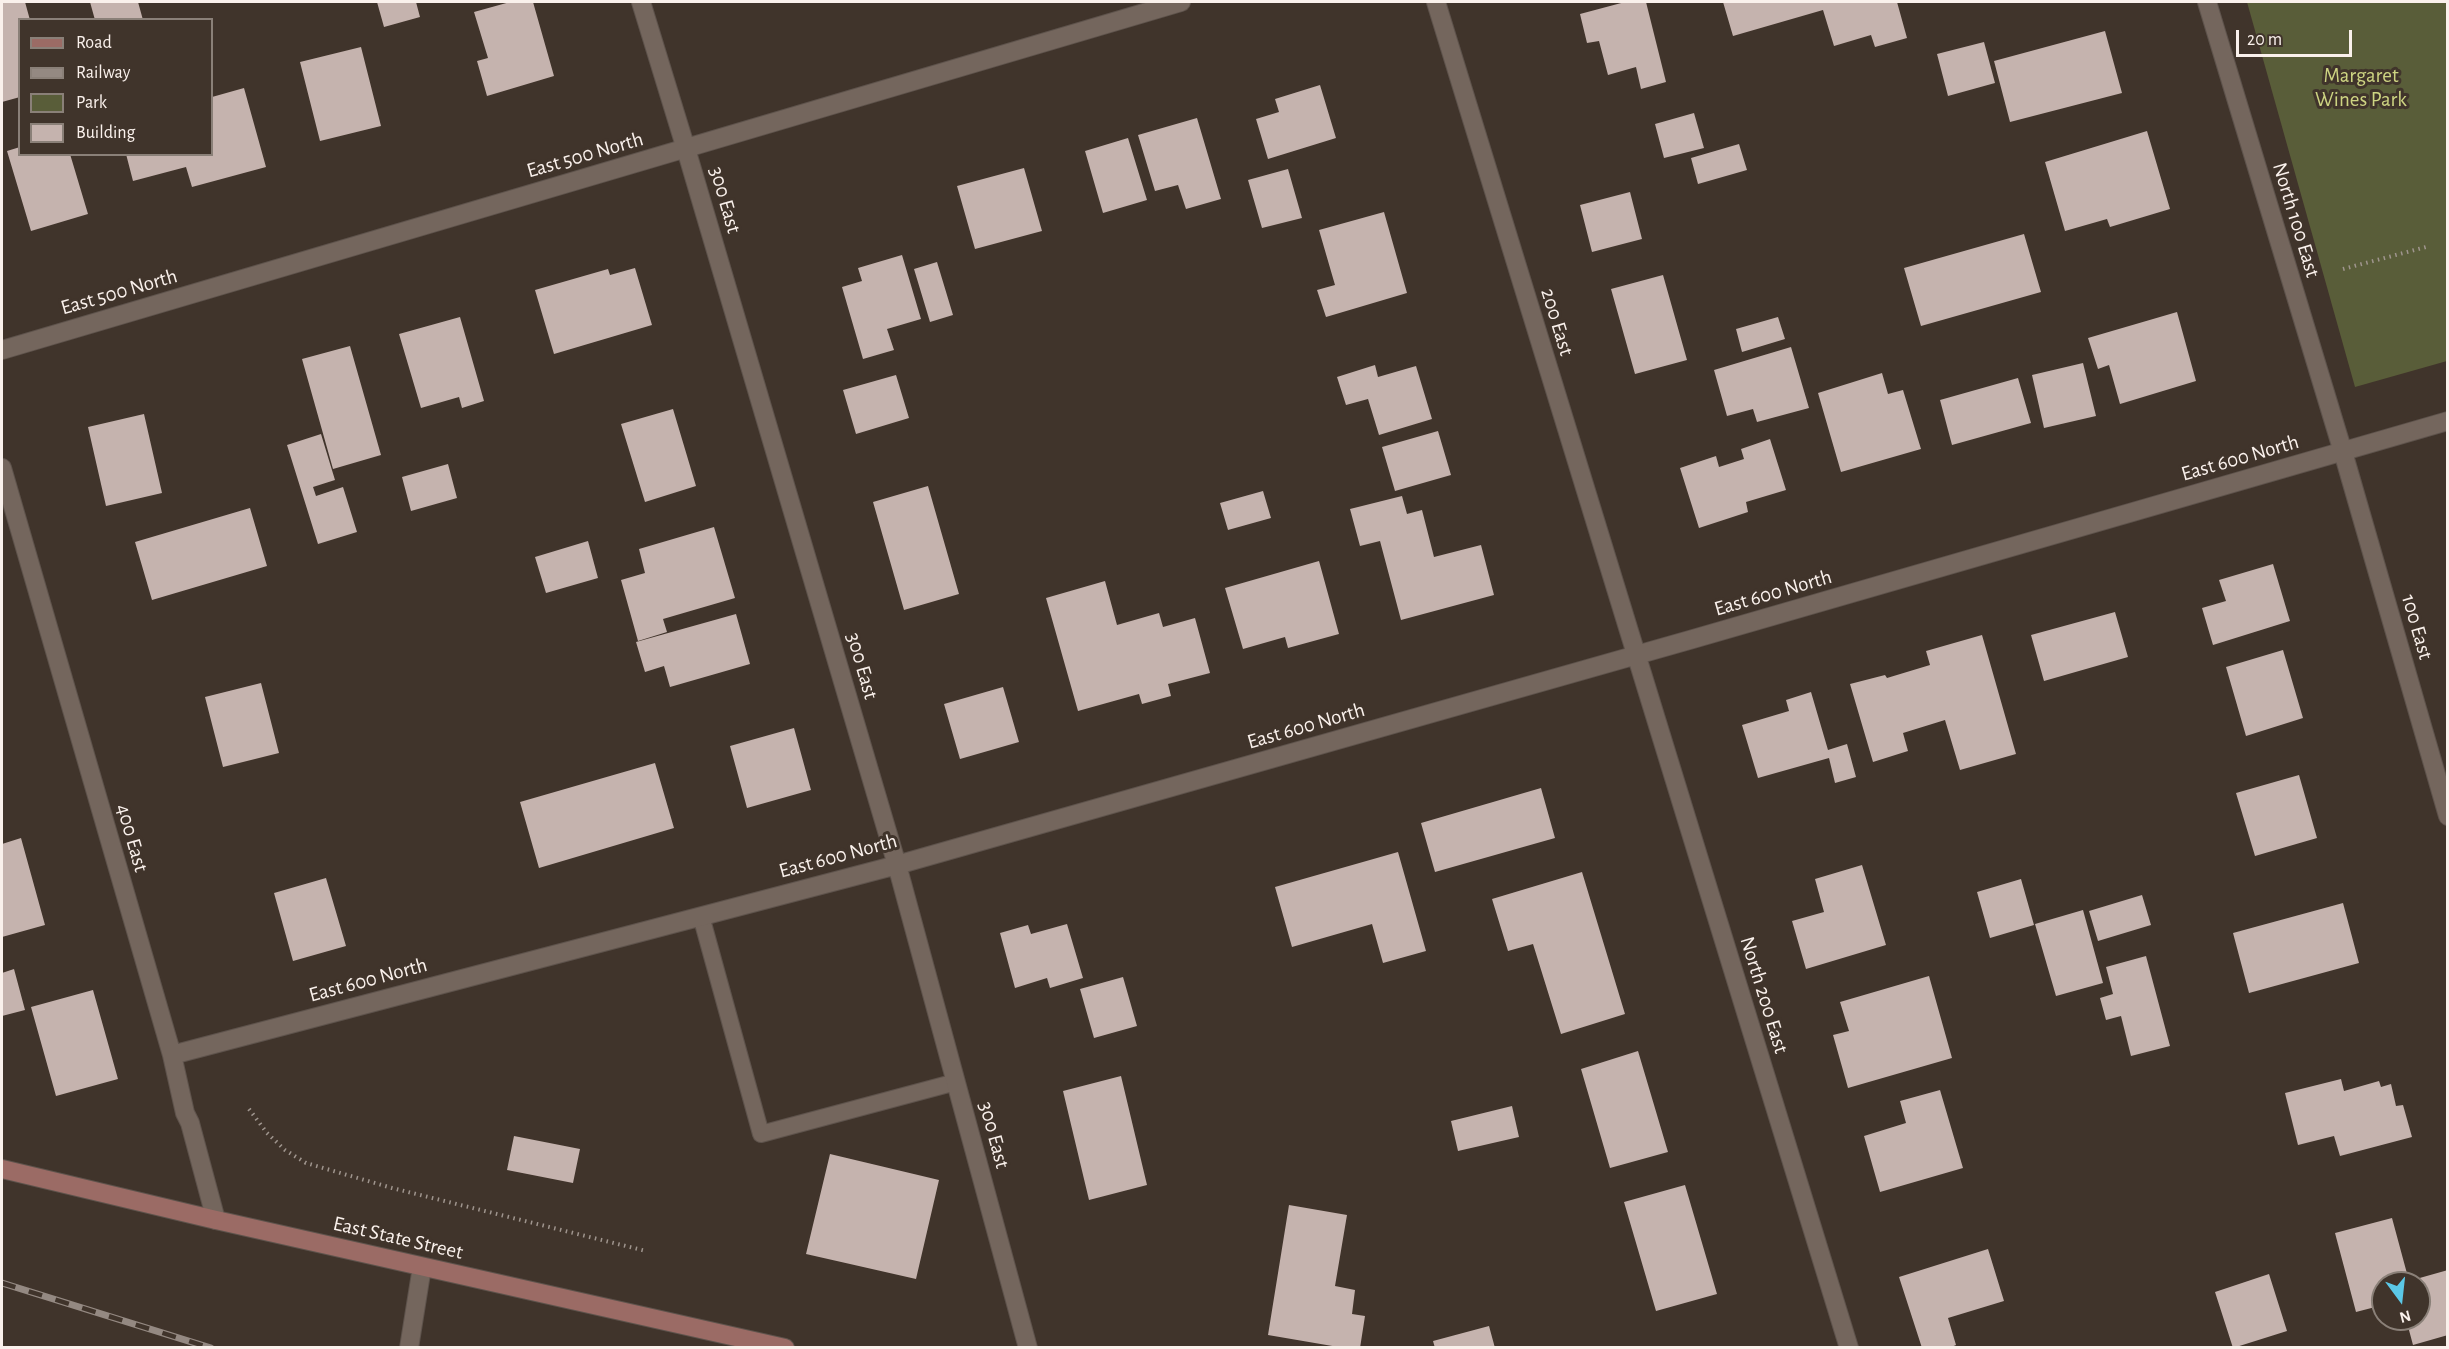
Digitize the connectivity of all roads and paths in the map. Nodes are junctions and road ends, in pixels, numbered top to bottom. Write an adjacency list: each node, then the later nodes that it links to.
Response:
1 (641, 2): 5 (street, 300 East)
2 (1180, 2): 5 (street, East 500 North)
3 (1436, 2): 12 (street, 200 East)
4 (2207, 2): 10 (street, North 100 East)
5 (686, 149): 8 (street, East 500 North); 14 (street, 300 East)
6 (2426, 247): 7 (path)
7 (2343, 269)
8 (2, 350)
9 (2448, 421): 10 (street, East 600 North)
10 (2343, 452): 12 (street, East 600 North); 13 (street, 100 East)
11 (2, 468): 16 (street, 400 East)
12 (1636, 655): 14 (street, East 600 North); 26 (street, North 200 East)
13 (2448, 816)
14 (897, 865): 15 (street, East 600 North); 17 (street, 300 East)
15 (702, 916): 16 (street, East 600 North); 17 (lane)
16 (172, 1055): 20 (street, 400 East)
17 (956, 1082): 25 (street, 300 East)
18 (249, 1109): 21 (path)
19 (2, 1169): 20 (main road, East State Street)
20 (216, 1220): 22 (main road, East State Street)
21 (646, 1251)
22 (422, 1267): 23 (street); 24 (main road, East State Street)
23 (409, 1347)
24 (785, 1347)
25 (1028, 1347)
26 (1849, 1347)

